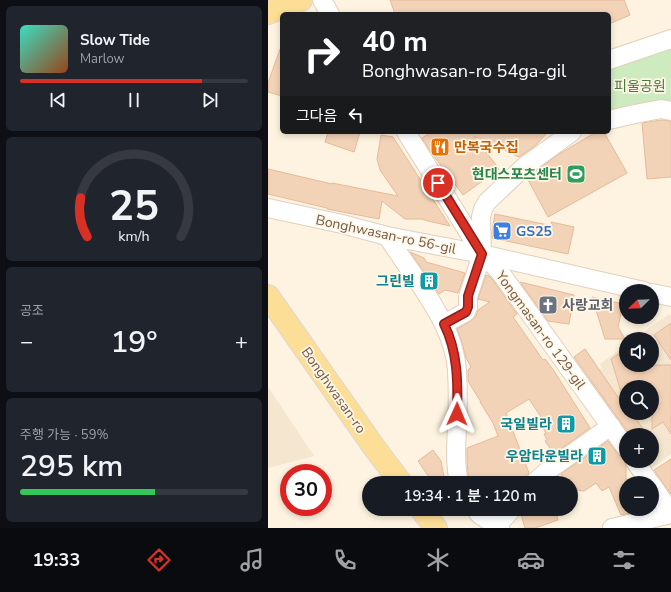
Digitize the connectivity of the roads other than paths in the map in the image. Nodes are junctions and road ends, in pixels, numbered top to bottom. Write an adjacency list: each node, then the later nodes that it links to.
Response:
1 (300, 0): 4 (main road)
2 (322, 0): 3 (street)
3 (329, 12)
4 (268, 13)
5 (671, 39): 6 (street)
6 (611, 59)
7 (671, 111): 8 (street)
8 (611, 120)
9 (408, 134): 13 (street, Yongmasan-ro 129-gil)
10 (569, 134): 13 (street)
11 (268, 208): 12 (street, Bonghwasan-ro 56-gil)
12 (387, 236): 13 (street, Bonghwasan-ro 56-gil); 18 (street)
13 (482, 254): 14 (street, Bonghwasan-ro 56-gil); 18 (street); 19 (street, Yongmasan-ro 129-gil)
14 (619, 285)
15 (659, 295): 17 (street)
16 (268, 296): 21 (main road, Bonghwasan-ro)
17 (671, 298)
18 (444, 324): 22 (street)
19 (611, 426): 20 (street, Yongmasan-ro 129-gil); 23 (street)
20 (619, 438)
21 (396, 476)
22 (458, 476)
23 (542, 476)
24 (659, 496): 25 (street)
25 (671, 513): 31 (street)
26 (427, 516): 30 (main road)
27 (482, 516): 29 (street)
28 (507, 516): 29 (street)
29 (499, 527)
30 (436, 528)
31 (612, 528)

